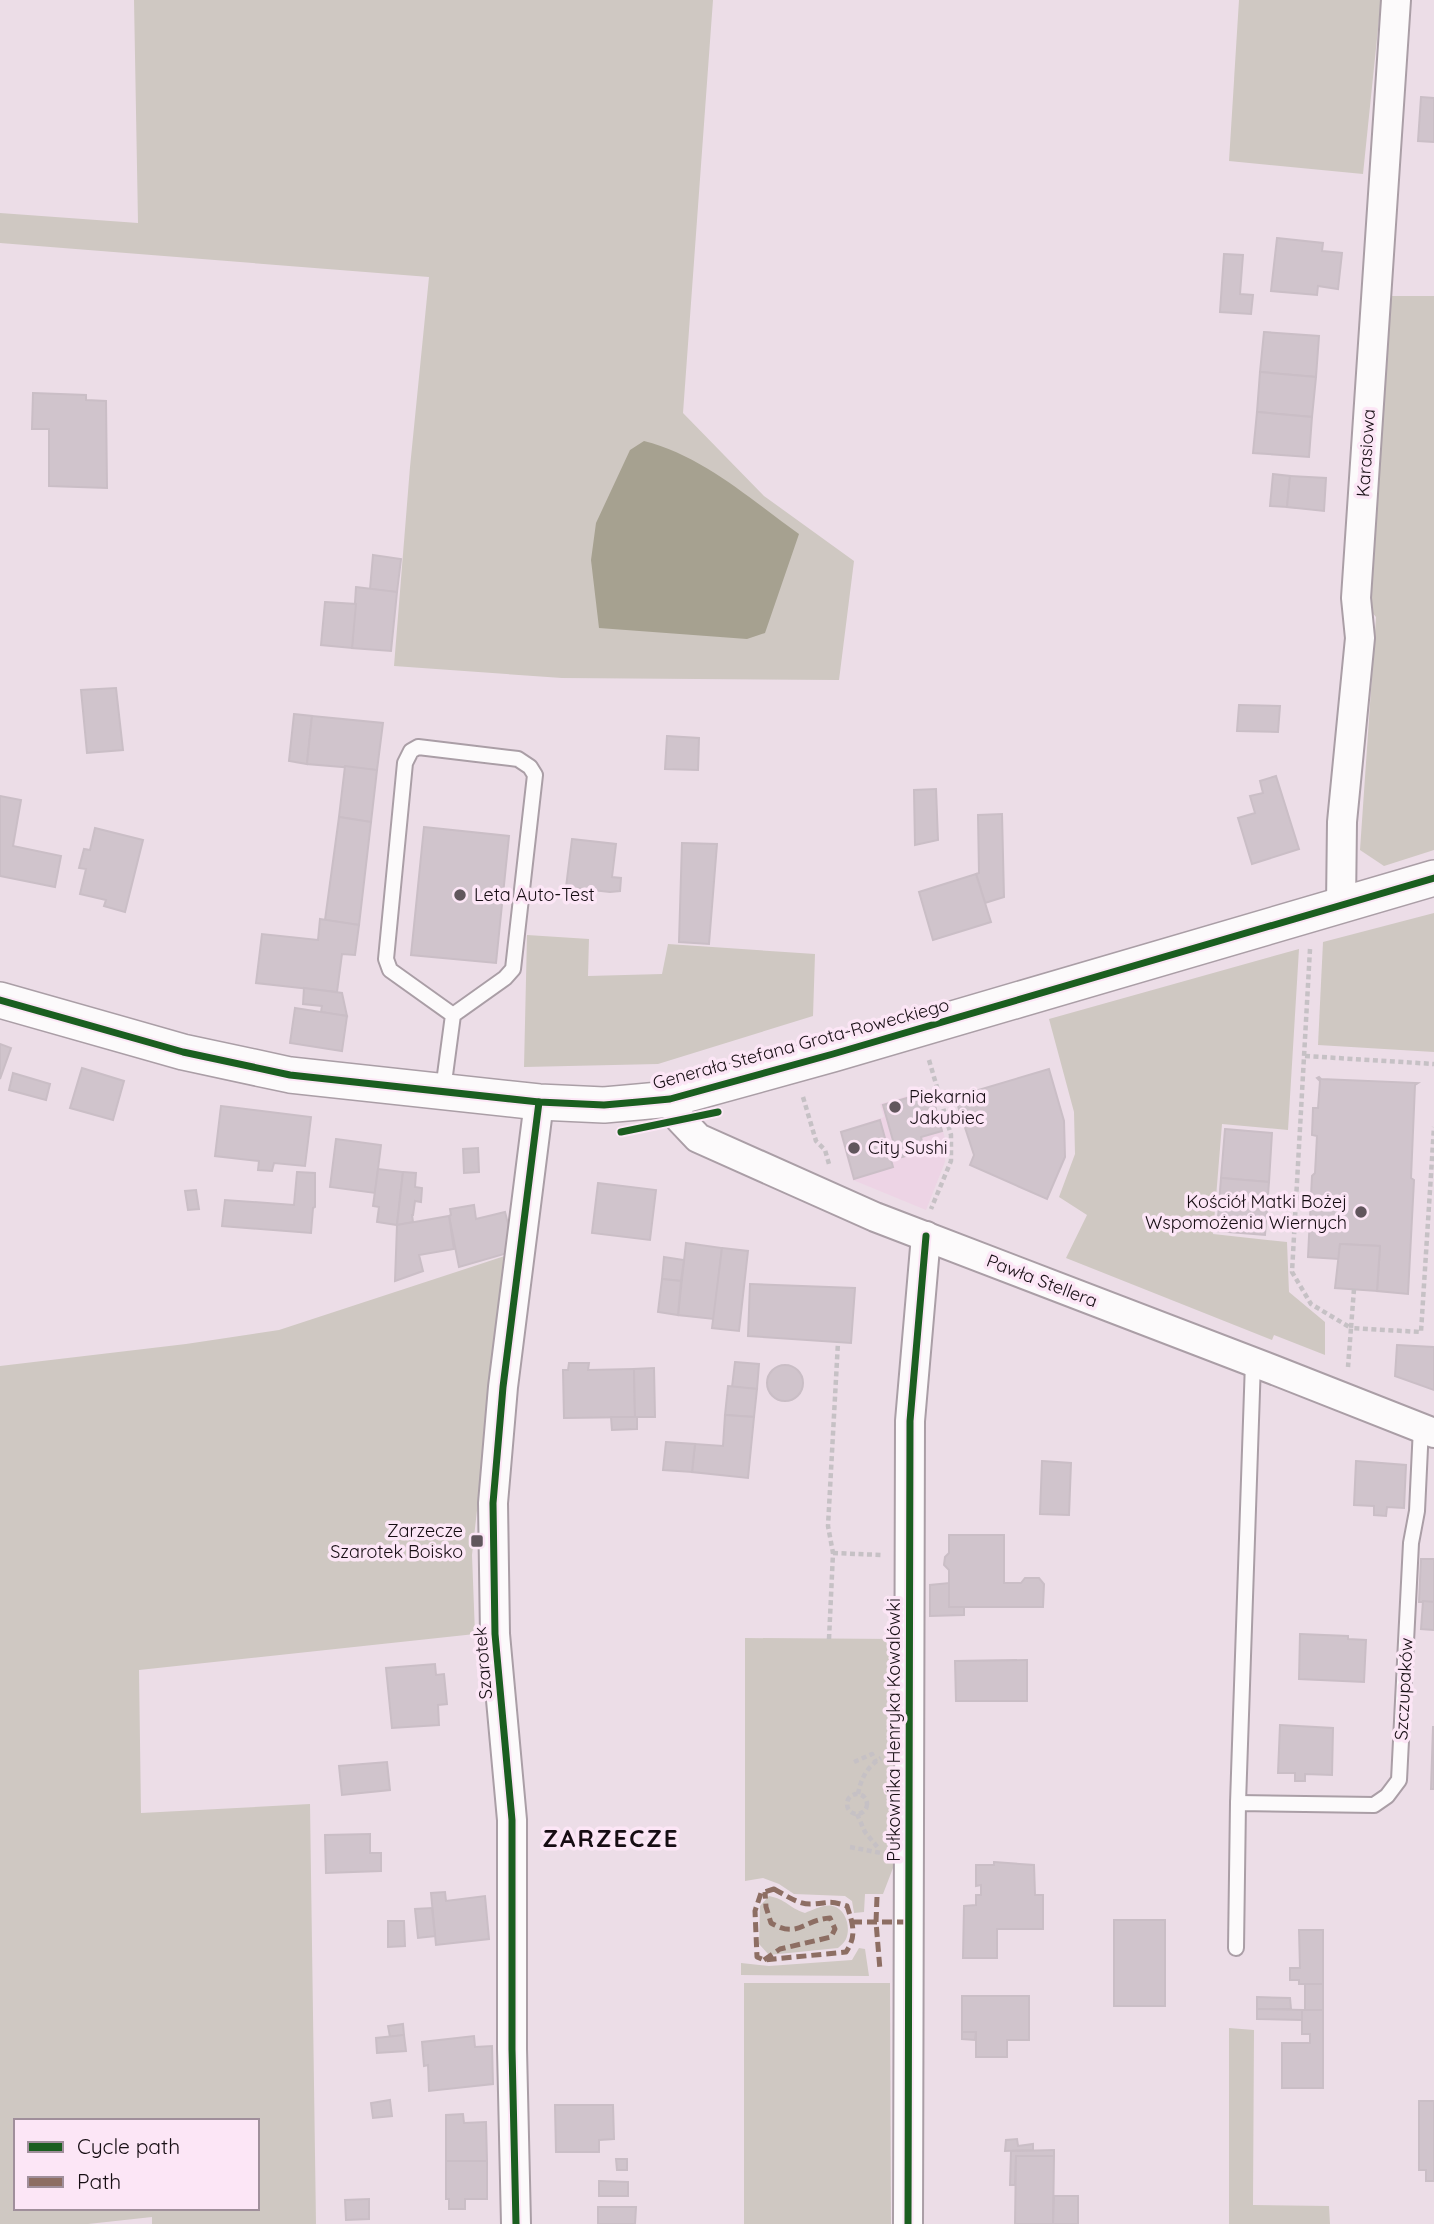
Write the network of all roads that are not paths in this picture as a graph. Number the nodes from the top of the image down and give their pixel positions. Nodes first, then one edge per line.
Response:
1 (1396, 0) edge
2 (1434, 878) edge
3 (1340, 905) junction
4 (0, 1000) edge
5 (453, 1015) junction
6 (443, 1092) junction
7 (670, 1098) junction
8 (540, 1102) junction
9 (927, 1226) junction
10 (1254, 1362) junction
11 (1428, 1430) edge
12 (1238, 1803) junction
13 (1236, 1948) dead end
14 (516, 2224) edge
15 (908, 2224) edge

1 - 3 street, Karasiowa
2 - 3 street, Generała Stefana Grota-Roweckiego
3 - 7 street, Generała Stefana Grota-Roweckiego
4 - 6 street, Generała Stefana Grota-Roweckiego
5 - 5 lane
5 - 6 lane
6 - 8 street, Generała Stefana Grota-Roweckiego
7 - 8 street, Generała Stefana Grota-Roweckiego
7 - 9 street, Pawła Stellera
8 - 14 street, Szarotek
9 - 10 street, Pawła Stellera
9 - 15 street, Pułkownika Henryka Kowalówki
10 - 11 street, Pawła Stellera
10 - 12 lane
11 - 12 lane, Szczupaków
12 - 13 lane

